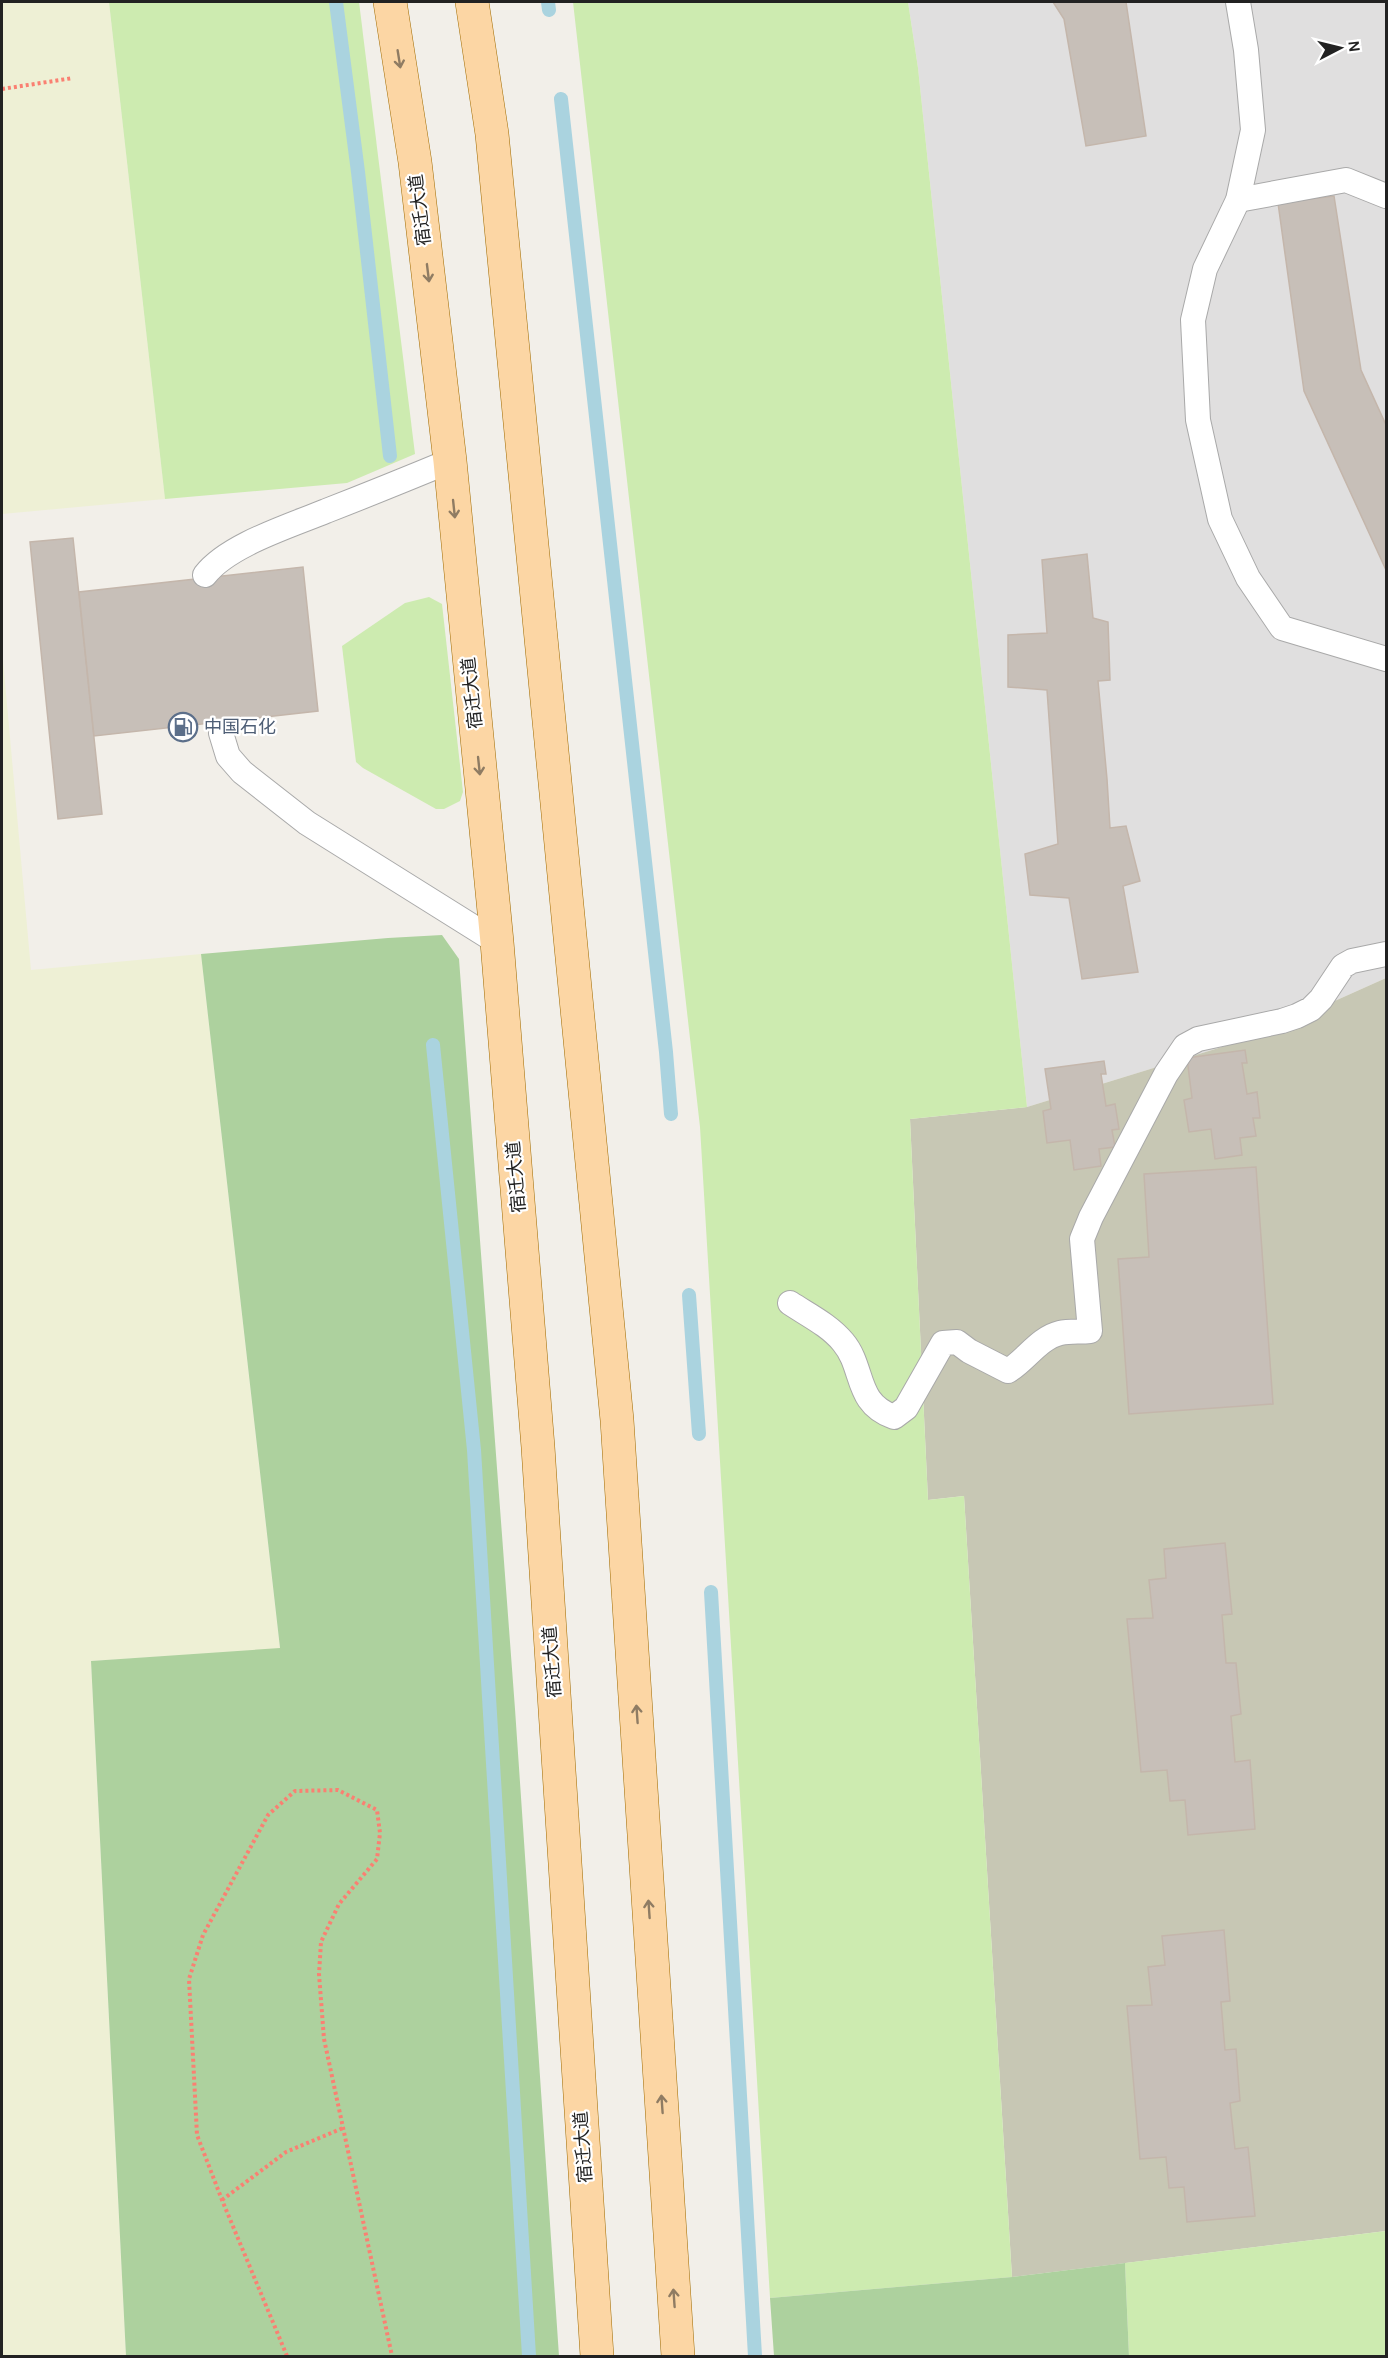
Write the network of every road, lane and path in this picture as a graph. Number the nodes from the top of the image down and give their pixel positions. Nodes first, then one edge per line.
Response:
1 (390, 2) edge
2 (472, 2) edge
3 (1238, 2) edge
4 (73, 78) dead end
5 (2, 89) edge
6 (1386, 196) edge
7 (1238, 200) junction
8 (450, 461) junction
9 (205, 575) dead end
10 (1386, 659) edge
11 (221, 733) dead end
12 (496, 942) junction
13 (1386, 954) edge
14 (790, 1303) dead end
15 (343, 2128) junction
16 (222, 2200) junction
17 (287, 2356) edge
18 (392, 2356) edge
19 (597, 2356) edge
20 (678, 2356) edge

1 -> 8 main road, 宿迁大道
20 -> 2 main road
3 - 7 lane
4 - 5 path
6 - 7 lane
7 - 10 lane
8 - 9 lane
8 -> 12 main road, 宿迁大道
11 - 12 lane
12 - 19 main road, 宿迁大道
13 - 14 lane
15 - 16 path
15 - 16 path
15 - 18 path
16 - 17 path

